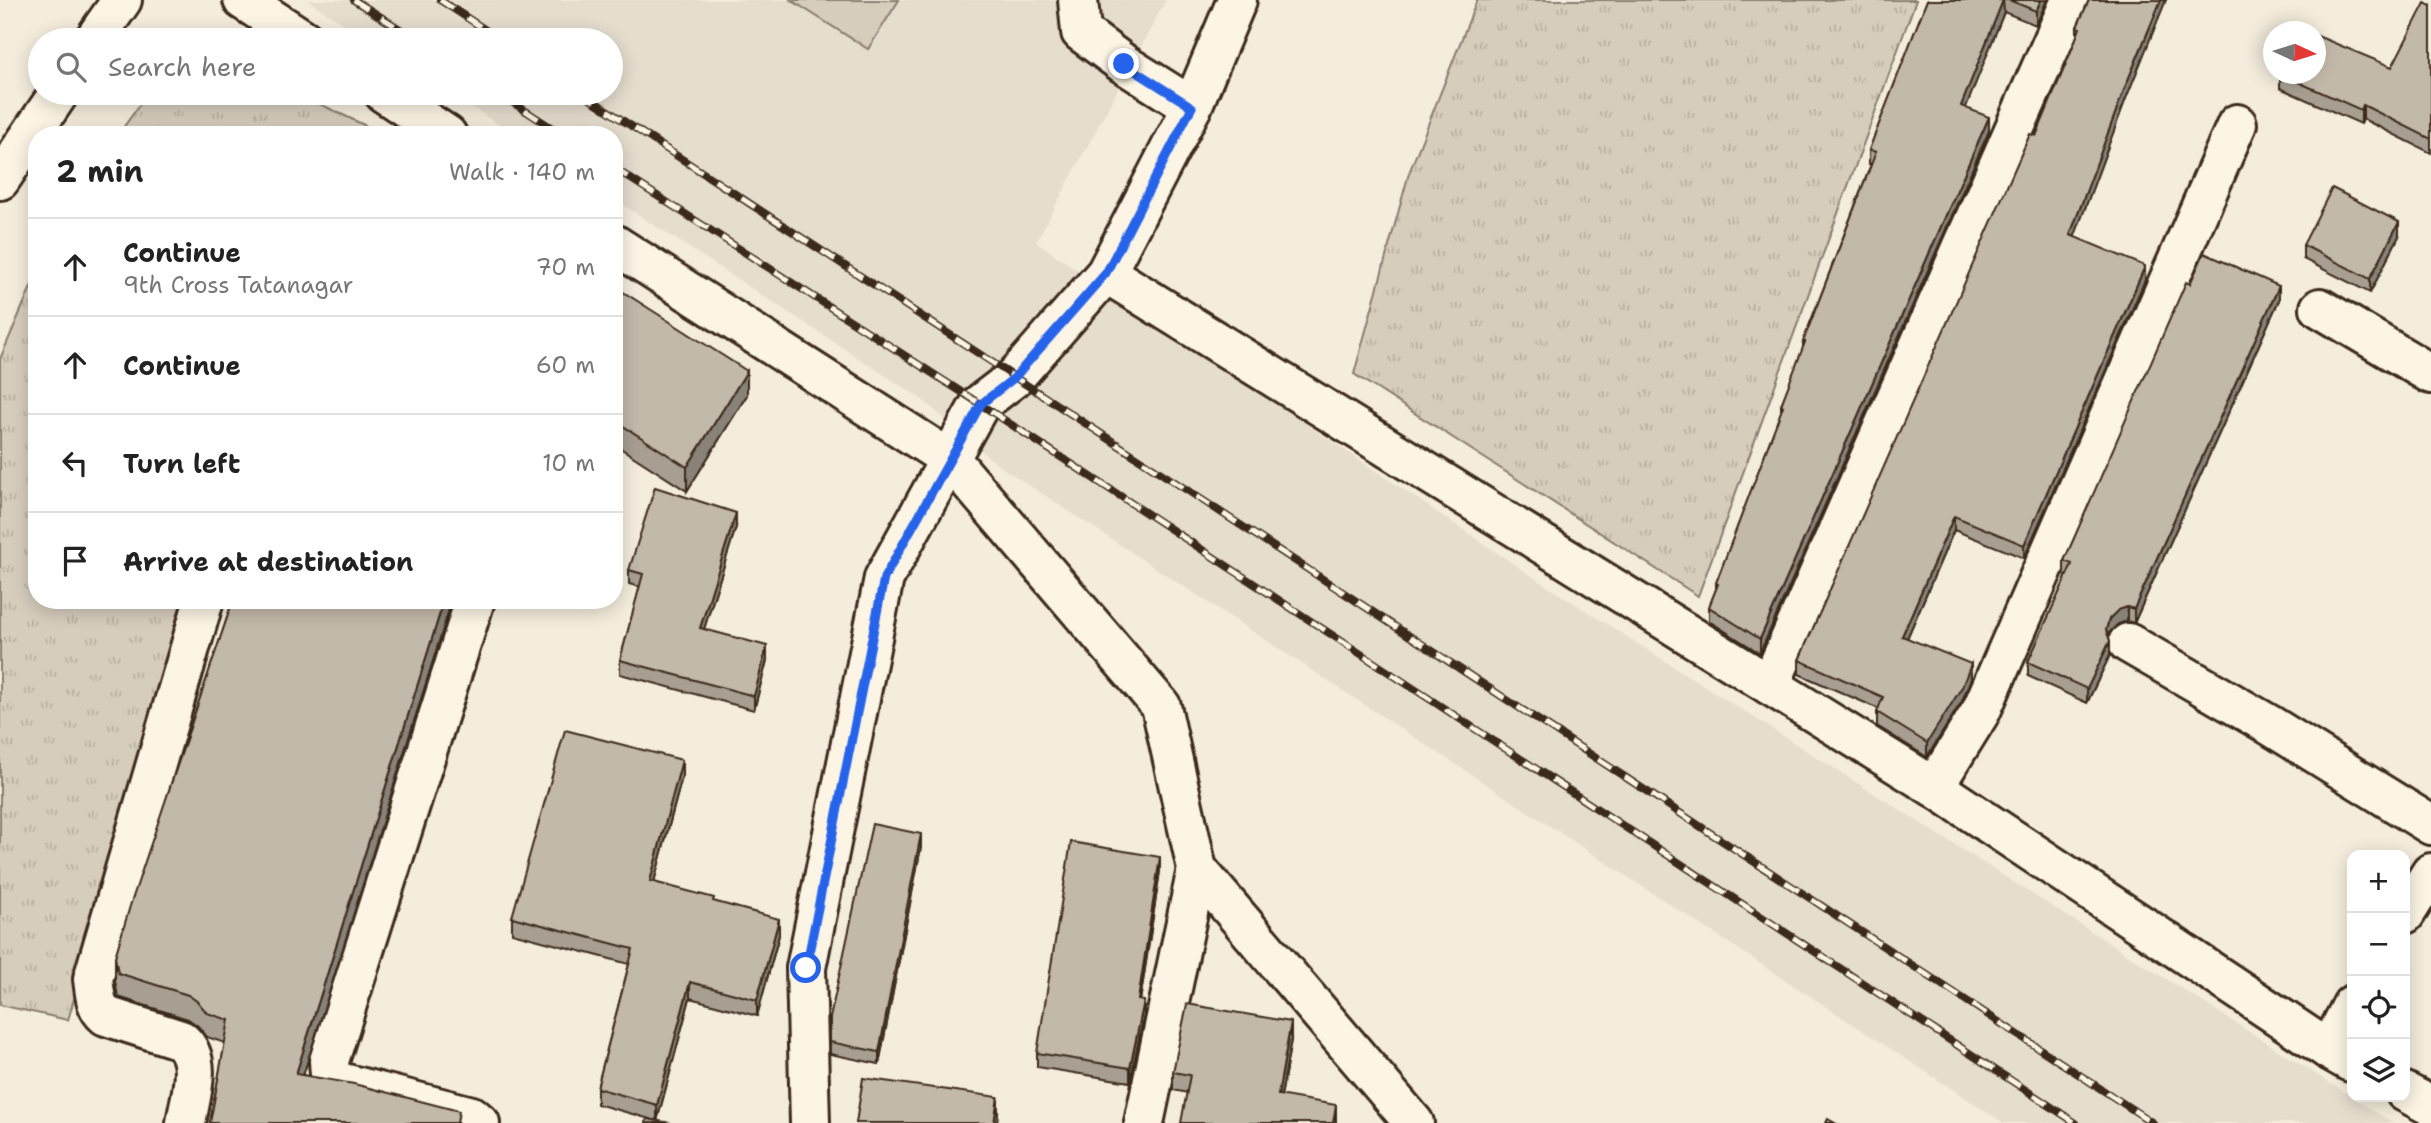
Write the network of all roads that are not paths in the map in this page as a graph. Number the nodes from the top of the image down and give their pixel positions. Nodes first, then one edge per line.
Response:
1 (122, 0) edge
2 (243, 0) edge
3 (1078, 0) edge
4 (1237, 0) edge
5 (2071, 0) edge
6 (102, 28) edge
7 (286, 28) edge
8 (51, 105) edge
9 (402, 105) edge
10 (1192, 107) junction
11 (2237, 124) dead end
12 (37, 126) edge
13 (434, 126) edge
14 (28, 139) edge
15 (0, 180) edge
16 (623, 250) edge
17 (1106, 273) junction
18 (2320, 308) dead end
19 (2431, 374) edge
20 (951, 460) junction
21 (201, 609) edge
22 (472, 609) edge
23 (2128, 643) dead end
24 (1770, 685) junction
25 (1934, 787) junction
26 (2431, 825) edge
27 (1197, 869) junction
28 (2431, 873) edge
29 (2406, 913) edge
30 (2347, 1027) edge
31 (2340, 1057) edge
32 (2410, 1095) edge
33 (2431, 1106) edge
34 (186, 1123) edge
35 (480, 1123) edge
36 (810, 1123) edge
37 (1144, 1123) edge
38 (1414, 1123) edge

1 - 6 street
2 - 7 street
3 - 10 street
4 - 10 street
5 - 24 street
8 - 12 street
9 - 13 street
10 - 17 street
11 - 25 street
14 - 15 street
16 - 20 street
17 - 20 street
17 - 24 street
18 - 19 street
20 - 27 street
20 - 36 street
21 - 34 street
22 - 35 street
23 - 26 street
24 - 25 street
25 - 31 street
27 - 37 street
27 - 38 street
28 - 29 street
30 - 31 street
32 - 33 street

